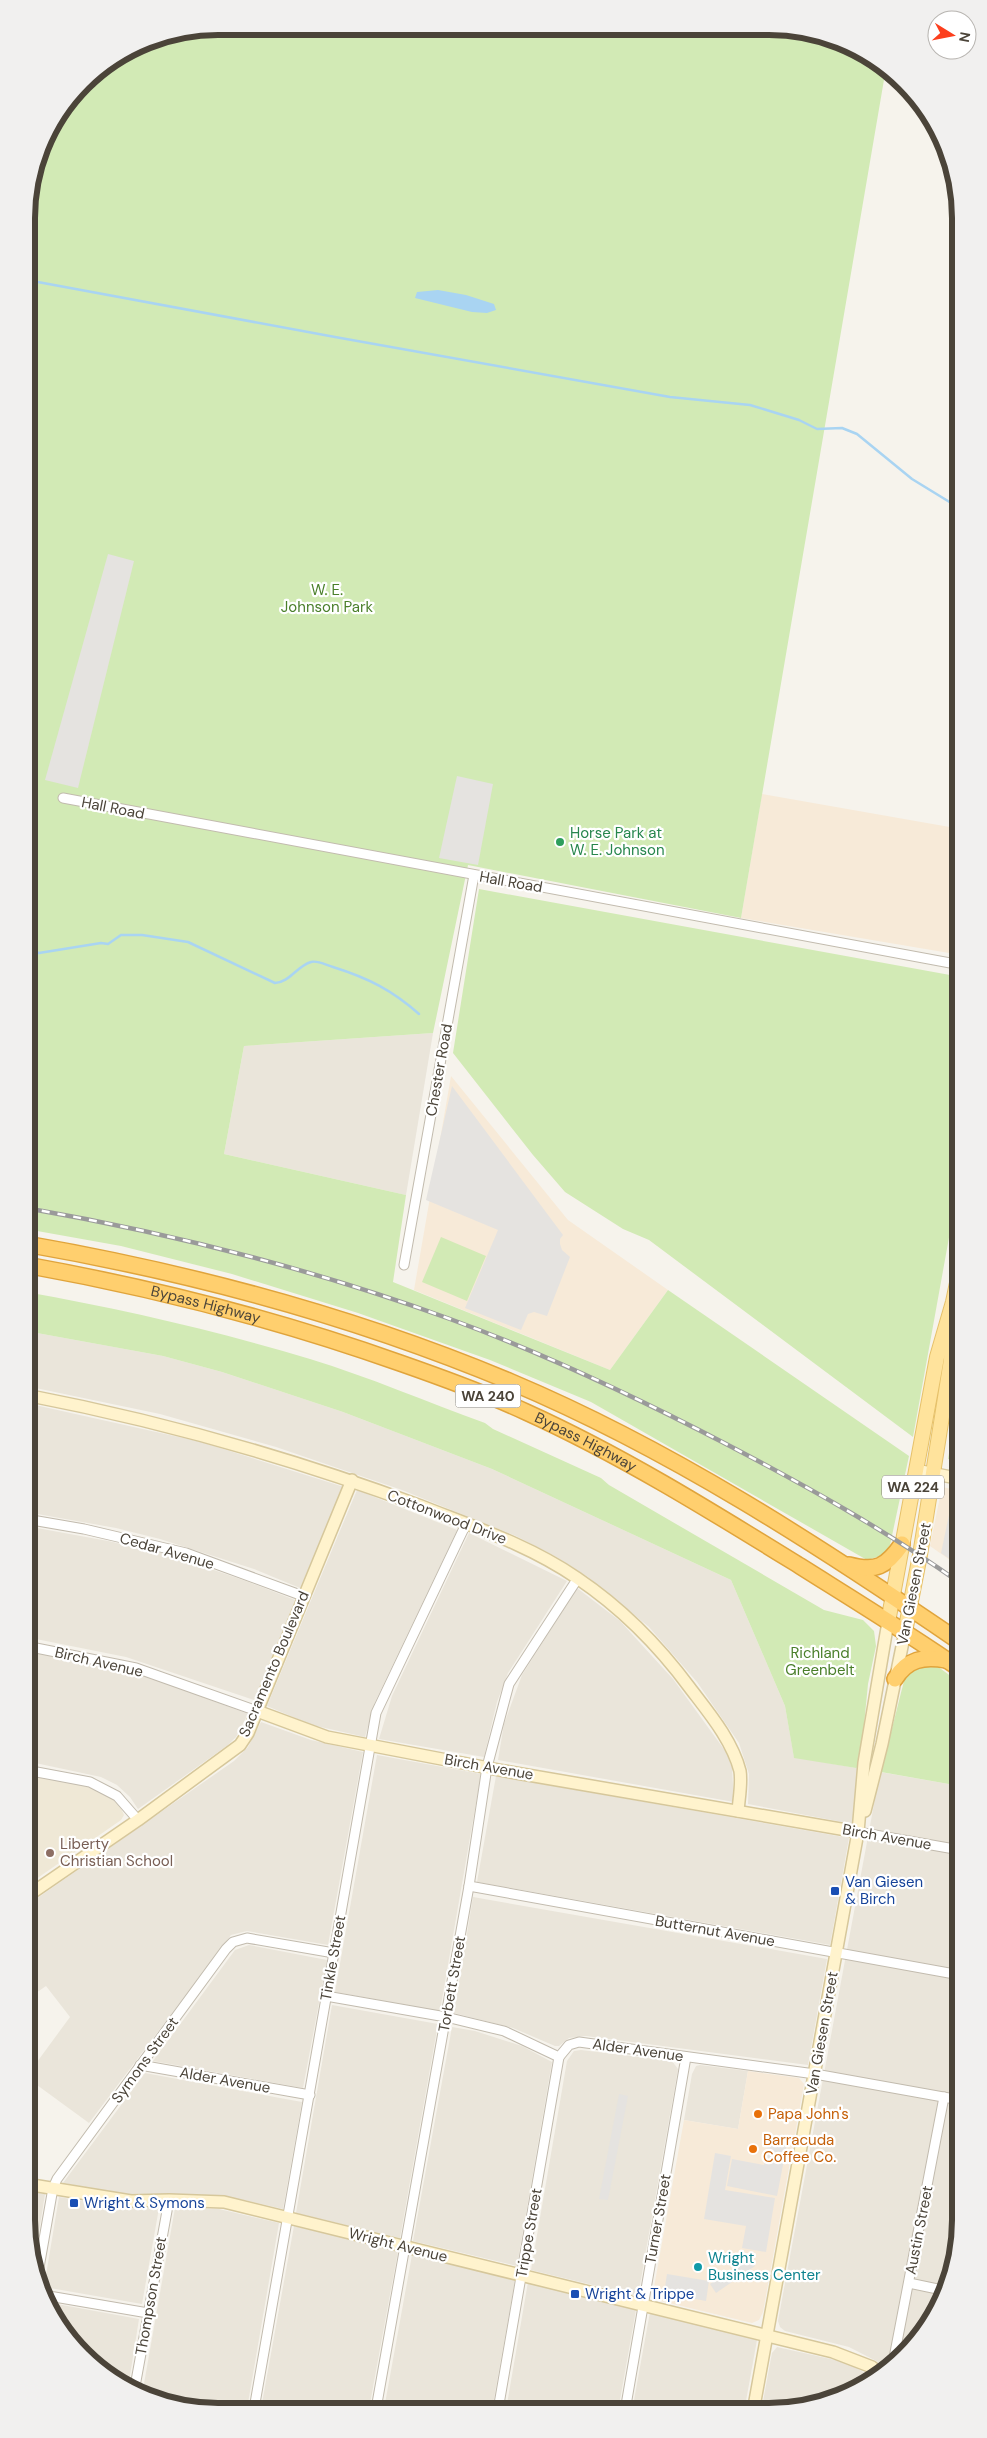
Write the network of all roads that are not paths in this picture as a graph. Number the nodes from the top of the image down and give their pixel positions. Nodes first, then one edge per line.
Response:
1 (62, 798) dead end
2 (474, 876) junction
3 (952, 963) edge
4 (35, 1246) edge
5 (404, 1264) dead end
6 (35, 1267) edge
7 (952, 1305) edge
8 (952, 1331) edge
9 (35, 1397) edge
10 (916, 1470) junction
11 (933, 1473) junction
12 (952, 1477) edge
13 (352, 1480) junction
14 (35, 1521) edge
15 (466, 1524) junction
16 (902, 1544) junction
17 (841, 1563) junction
18 (578, 1578) junction
19 (303, 1596) junction
20 (892, 1596) junction
21 (910, 1608) junction
22 (888, 1622) junction
23 (905, 1632) junction
24 (952, 1637) edge
25 (35, 1648) edge
26 (948, 1660) junction
27 (952, 1663) edge
28 (895, 1679) junction
29 (257, 1711) junction
30 (370, 1745) junction
31 (487, 1767) junction
32 (35, 1772) edge
33 (738, 1811) junction
34 (138, 1820) junction
35 (858, 1832) junction
36 (952, 1849) edge
37 (469, 1886) junction
38 (35, 1891) edge
39 (836, 1953) junction
40 (334, 1954) junction
41 (952, 1974) edge
42 (326, 1996) junction
43 (446, 2017) junction
44 (559, 2056) junction
45 (686, 2057) junction
46 (140, 2065) junction
47 (815, 2074) junction
48 (310, 2095) junction
49 (944, 2097) junction
50 (952, 2098) edge
51 (35, 2185) edge
52 (53, 2188) junction
53 (169, 2200) junction
54 (289, 2218) junction
55 (406, 2247) junction
56 (40, 2261) edge
57 (522, 2275) junction
58 (909, 2283) junction
59 (939, 2288) edge
60 (52, 2296) edge
61 (644, 2306) junction
62 (148, 2314) junction
63 (766, 2336) junction
64 (895, 2352) edge
65 (874, 2369) edge
66 (136, 2383) edge
67 (255, 2403) edge
68 (377, 2403) edge
69 (499, 2403) edge
70 (626, 2403) edge
71 (755, 2403) edge

1 - 2 street, Hall Road
2 - 3 street, Hall Road
2 - 5 street, Chester Road
4 - 17 highway, Bypass Highway / WA 240
6 - 22 highway, Bypass Highway / WA 240
7 - 10 main road, Van Giesen Street / WA 224
8 - 11 main road, Van Giesen Street / WA 224
9 - 13 street, Cottonwood Drive
10 - 11 street
10 - 16 main road, Van Giesen Street / WA 224
11 - 12 street
11 - 21 main road, Van Giesen Street / WA 224
13 - 15 street, Cottonwood Drive
13 - 19 street, Sacramento Boulevard
14 - 19 street, Cedar Avenue
15 - 18 street, Cottonwood Drive
15 - 30 street, Tinkle Street
16 - 17 highway
16 - 20 main road, Van Giesen Street / WA 224
17 - 20 highway, Bypass Highway / WA 240
18 - 31 street, Torbett Street
18 - 33 street, Cottonwood Drive
19 - 29 street, Sacramento Boulevard
20 - 21 highway, Bypass Highway / WA 240
20 - 22 main road, Van Giesen Street / WA 224
21 - 23 main road, Van Giesen Street / WA 224
21 - 24 highway, Bypass Highway / WA 240
22 - 23 highway, Bypass Highway / WA 240
22 - 35 street, Van Giesen Street
23 - 26 highway, Bypass Highway / WA 240
23 - 28 street, Van Giesen Street
25 - 29 street, Birch Avenue
26 - 27 highway, Bypass Highway / WA 240
26 - 28 highway
28 - 35 street, Van Giesen Street
29 - 30 street, Birch Avenue
29 - 34 street, Sacramento Boulevard
30 - 31 street, Birch Avenue
30 - 40 street, Tinkle Street
31 - 33 street, Birch Avenue
31 - 37 street, Torbett Street
32 - 34 street
33 - 35 street, Birch Avenue
34 - 38 street, Sacramento Boulevard
35 - 36 street, Birch Avenue
35 - 39 street, Van Giesen Street
37 - 39 street, Butternut Avenue
37 - 43 street, Torbett Street
39 - 41 street, Butternut Avenue
39 - 47 street, Van Giesen Street
40 - 42 street, Tinkle Street
40 - 46 street, Symons Street
42 - 43 street
42 - 48 street, Tinkle Street
43 - 44 street
43 - 55 street, Torbett Street
44 - 45 street, Alder Avenue
44 - 57 street, Trippe Street
45 - 47 street, Alder Avenue
45 - 61 street, Turner Street
46 - 48 street, Alder Avenue
46 - 52 street, Symons Street
47 - 49 street, Alder Avenue
47 - 63 street, Van Giesen Street
48 - 54 street, Tinkle Street
49 - 50 street, Alder Avenue
49 - 58 street, Austin Street
51 - 52 street, Wright Avenue
52 - 53 street, Wright Avenue
52 - 56 street, Symons Street
53 - 54 street, Wright Avenue
53 - 62 street, Thompson Street
54 - 55 street, Wright Avenue
54 - 67 street, Tinkle Street
55 - 57 street, Wright Avenue
55 - 68 street, Torbett Street
57 - 61 street, Wright Avenue
57 - 69 street, Trippe Street
58 - 59 street
58 - 64 street, Austin Street
60 - 62 street
61 - 63 street, Wright Avenue
61 - 70 street, Turner Street
62 - 66 street, Thompson Street
63 - 65 street, Wright Avenue
63 - 71 street, Van Giesen Street

